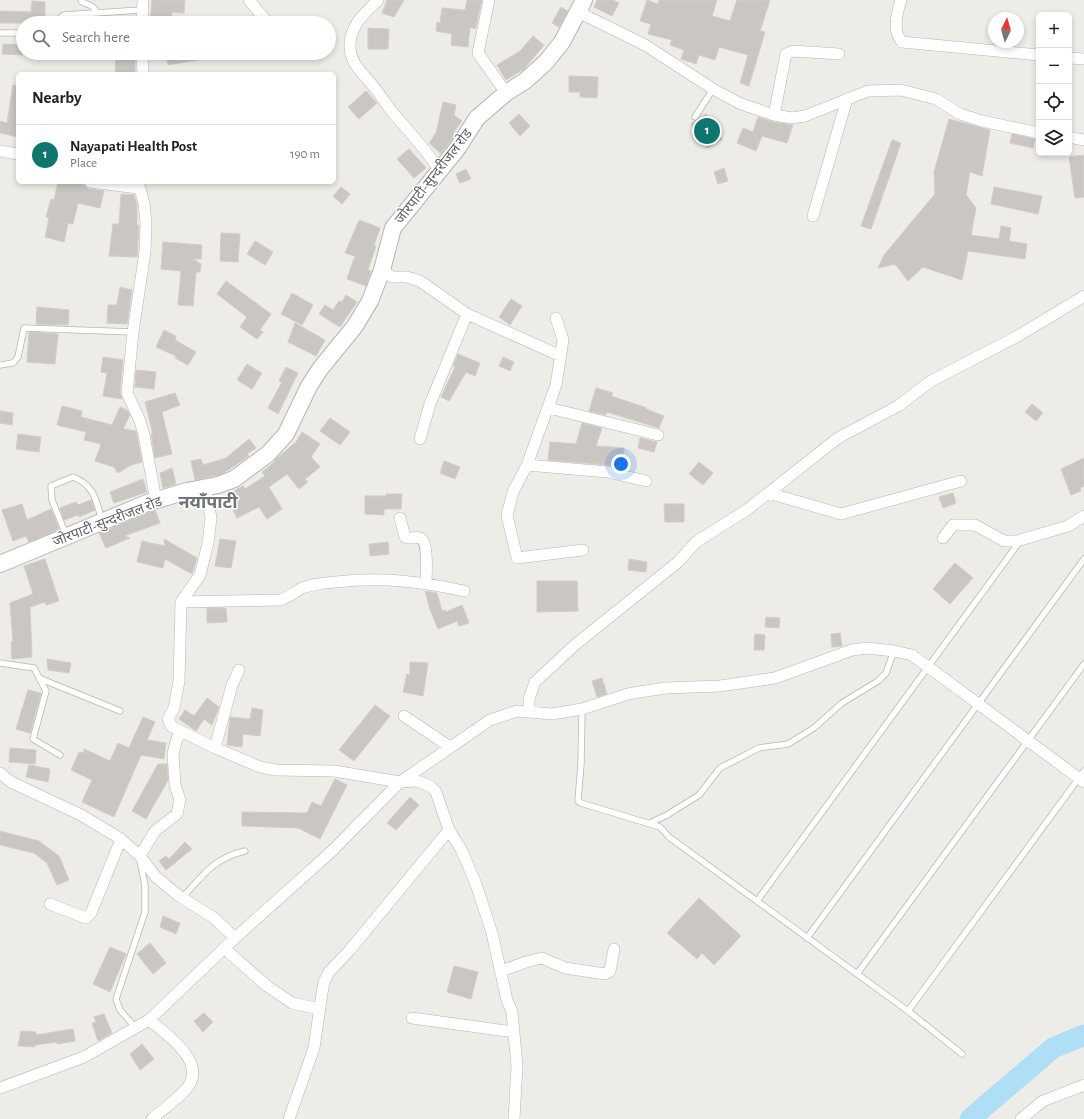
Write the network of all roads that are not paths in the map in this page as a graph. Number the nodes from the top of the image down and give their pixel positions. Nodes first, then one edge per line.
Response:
1 (81, 0) edge
2 (249, 0) edge
3 (378, 0) edge
4 (489, 0) edge
5 (901, 0) edge
6 (142, 5) edge
7 (581, 6) edge
8 (97, 12) junction
9 (63, 16) edge
10 (142, 16) edge
11 (262, 16) edge
12 (0, 33) edge
13 (16, 33) edge
14 (839, 54) dead end
15 (1036, 55) edge
16 (1072, 58) edge
17 (142, 60) edge
18 (1084, 60) edge
19 (143, 72) edge
20 (713, 89) junction
21 (506, 93) junction
22 (847, 99) junction
23 (774, 115) junction
24 (695, 117) dead end
25 (1036, 132) edge
26 (1072, 138) edge
27 (1084, 140) edge
28 (0, 152) edge
29 (16, 154) edge
30 (439, 170) junction
31 (122, 184) edge
32 (138, 185) edge
33 (813, 216) dead end
34 (382, 270) junction
35 (1084, 296) edge
36 (467, 314) junction
37 (556, 318) dead end
38 (133, 332) junction
39 (561, 356) junction
40 (0, 364) edge
41 (549, 408) junction
42 (658, 435) dead end
43 (420, 439) dead end
44 (527, 465) junction
45 (646, 481) dead end
46 (961, 481) dead end
47 (205, 487) junction
48 (768, 493) junction
49 (156, 501) junction
50 (1084, 516) edge
51 (400, 518) dead end
52 (102, 521) junction
53 (67, 536) junction
54 (943, 538) dead end
55 (1022, 539) junction
56 (583, 550) dead end
57 (1084, 559) edge
58 (0, 564) edge
59 (426, 584) junction
60 (464, 591) dead end
61 (181, 602) junction
62 (894, 651) junction
63 (0, 663) edge
64 (1084, 664) edge
65 (928, 667) junction
66 (239, 670) dead end
67 (41, 679) junction
68 (978, 704) junction
69 (582, 709) junction
70 (120, 711) dead end
71 (529, 712) junction
72 (404, 716) dead end
73 (179, 732) junction
74 (1028, 741) junction
75 (450, 747) junction
76 (215, 748) junction
77 (60, 755) dead end
78 (0, 774) edge
79 (1082, 777) edge
80 (400, 782) junction
81 (650, 823) junction
82 (449, 830) junction
83 (121, 839) junction
84 (245, 851) dead end
85 (140, 856) junction
86 (182, 898) junction
87 (757, 901) junction
88 (50, 904) dead end
89 (235, 938) junction
90 (807, 938) junction
91 (614, 949) dead end
92 (225, 950) junction
93 (501, 972) junction
94 (857, 974) junction
95 (320, 1009) junction
96 (908, 1012) junction
97 (412, 1018) dead end
98 (149, 1020) junction
99 (136, 1028) junction
100 (514, 1032) junction
101 (962, 1054) dead end
102 (1084, 1085) edge
103 (0, 1088) edge
104 (152, 1119) edge
105 (289, 1119) edge
106 (514, 1119) edge
107 (1021, 1119) edge

1 - 8 lane
2 - 11 street
3 - 30 street
4 - 21 street
5 - 15 street
6 - 8 lane
6 - 10 street
7 - 20 street
7 - 21 main road, जोरपाटी-सुन्दरीजल रोड
8 - 9 lane
12 - 13 lane
14 - 23 street
16 - 18 street
17 - 19 street
20 - 23 street
20 - 24 lane
21 - 30 main road, जोरपाटी-सुन्दरीजल रोड
22 - 23 street
22 - 25 street
22 - 33 street
26 - 27 street
28 - 29 street
30 - 34 main road, जोरपाटी-सुन्दरीजल रोड
31 - 32 street
32 - 38 street
34 - 36 street
34 - 47 main road, जोरपाटी-सुन्दरीजल रोड
35 - 48 street
36 - 39 street
36 - 43 street
37 - 39 street
38 - 40 lane
38 - 49 street
39 - 41 street
41 - 42 street
41 - 44 street
44 - 45 street
44 - 56 street
46 - 48 street
47 - 49 main road, जोरपाटी-सुन्दरीजल रोड
47 - 61 street
48 - 71 street
49 - 52 main road, जोरपाटी-सुन्दरीजल रोड
50 - 55 street
51 - 59 street
52 - 53 main road, जोरपाटी-सुन्दरीजल रोड
52 - 53 lane
53 - 58 main road, जोरपाटी-सुन्दरीजल रोड
54 - 55 street
55 - 65 lane
57 - 68 lane
59 - 60 street
59 - 61 street
61 - 73 street
62 - 65 street
62 - 69 street
62 - 81 lane
63 - 67 lane
64 - 74 lane
65 - 68 street
65 - 87 lane
66 - 76 street
67 - 70 lane
67 - 77 lane
68 - 74 street
68 - 90 lane
69 - 71 street
69 - 81 lane
71 - 75 street
72 - 75 street
73 - 76 street
73 - 85 street
74 - 79 street
74 - 94 lane
75 - 80 street
76 - 80 street
78 - 83 street
79 - 96 lane
80 - 82 street
80 - 89 street
81 - 87 lane
82 - 93 street
82 - 95 street
83 - 85 street
83 - 88 street
84 - 86 lane
85 - 86 street
85 - 99 lane
86 - 89 street
87 - 90 lane
89 - 92 street
90 - 94 lane
91 - 93 street
92 - 95 street
92 - 98 street
93 - 100 street
94 - 96 lane
95 - 105 street
96 - 101 lane
97 - 100 street
98 - 99 street
98 - 104 street
99 - 103 street
100 - 106 street
102 - 107 street

